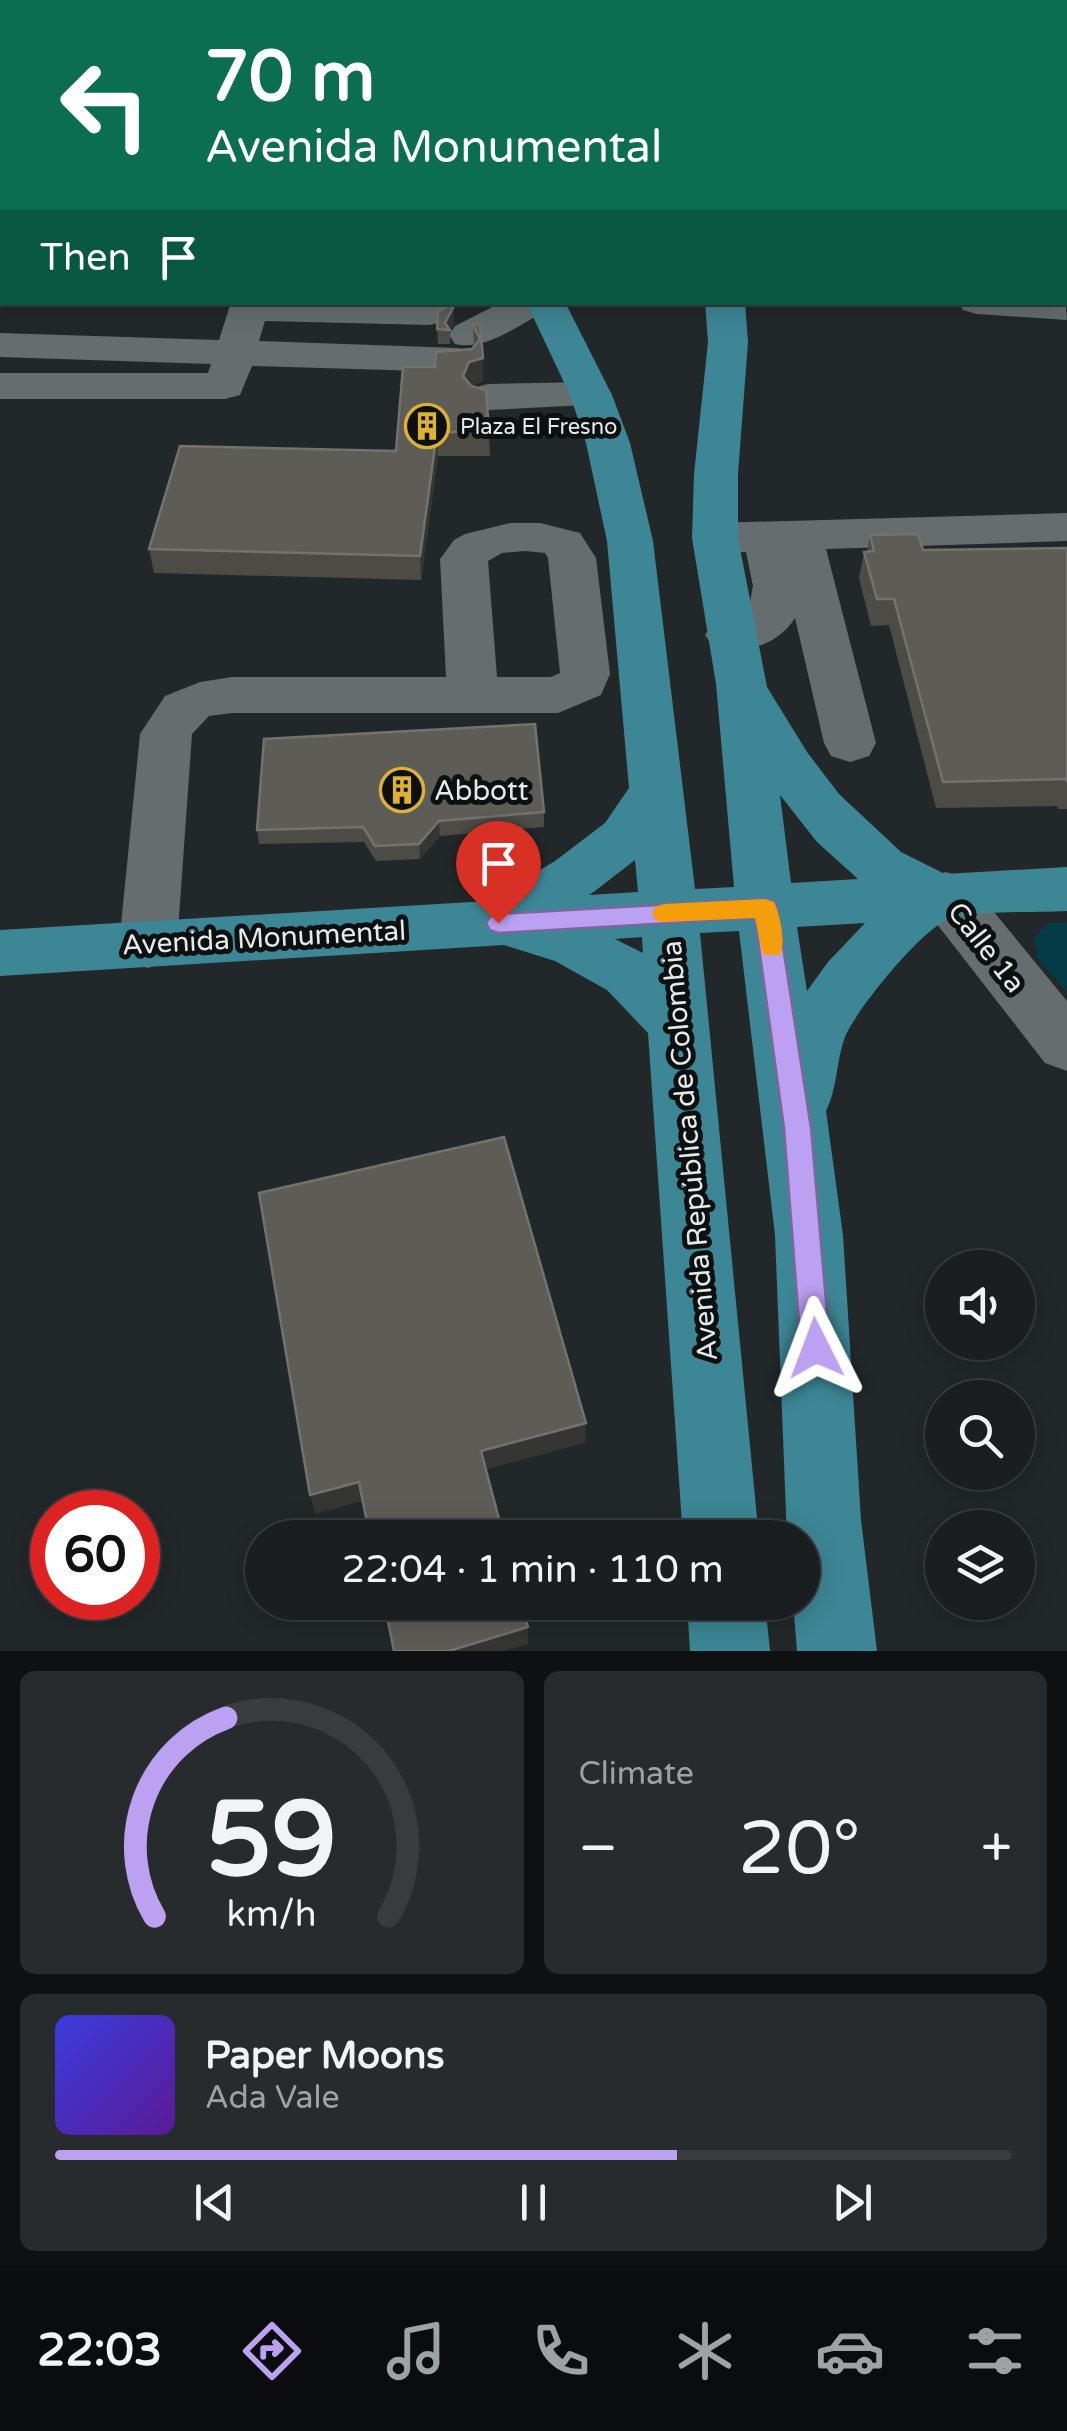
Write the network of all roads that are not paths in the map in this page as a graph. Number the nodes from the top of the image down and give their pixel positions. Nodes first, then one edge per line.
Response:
1 (529, 305) edge
2 (546, 305) edge
3 (725, 305) edge
4 (1022, 305) edge
5 (250, 306) edge
6 (1067, 308) edge
7 (0, 345) edge
8 (237, 352) junction
9 (462, 352) junction
10 (584, 383) junction
11 (0, 386) edge
12 (1067, 527) edge
13 (760, 536) junction
14 (735, 660) junction
15 (473, 698) dead end
16 (850, 742) dead end
17 (657, 790) junction
18 (1067, 888) edge
19 (941, 895) junction
20 (765, 908) junction
21 (669, 913) junction
22 (498, 923) junction
23 (148, 944) junction
24 (0, 954) edge
25 (678, 1024) junction
26 (1067, 1045) edge
27 (798, 1128) junction
28 (719, 1520) edge
29 (727, 1620) edge
30 (730, 1651) edge
31 (837, 1651) edge

1 - 9 street
2 - 10 main road, Avenida República de Colombia
3 - 13 main road
4 - 6 street
5 - 8 street
5 - 9 street
7 - 8 street
8 - 9 street
8 - 11 street
9 - 10 street
10 - 17 main road, Avenida República de Colombia
12 - 13 street
13 - 14 main road
13 - 16 street
14 - 19 main road
14 - 20 main road
15 - 23 street
17 - 21 main road, Avenida República de Colombia
17 - 22 main road
18 - 19 main road, Avenida Monumental
19 - 20 main road, Avenida Monumental
19 - 26 street, Calle 1a
19 - 27 main road
20 - 21 main road, Avenida Monumental
20 - 27 main road
21 - 22 main road, Avenida Monumental
21 - 25 main road, Avenida República de Colombia
22 - 23 main road, Avenida Monumental
22 - 25 main road
23 - 24 main road, Avenida Monumental
25 - 28 main road, Avenida República de Colombia
27 - 31 main road
29 - 30 main road

